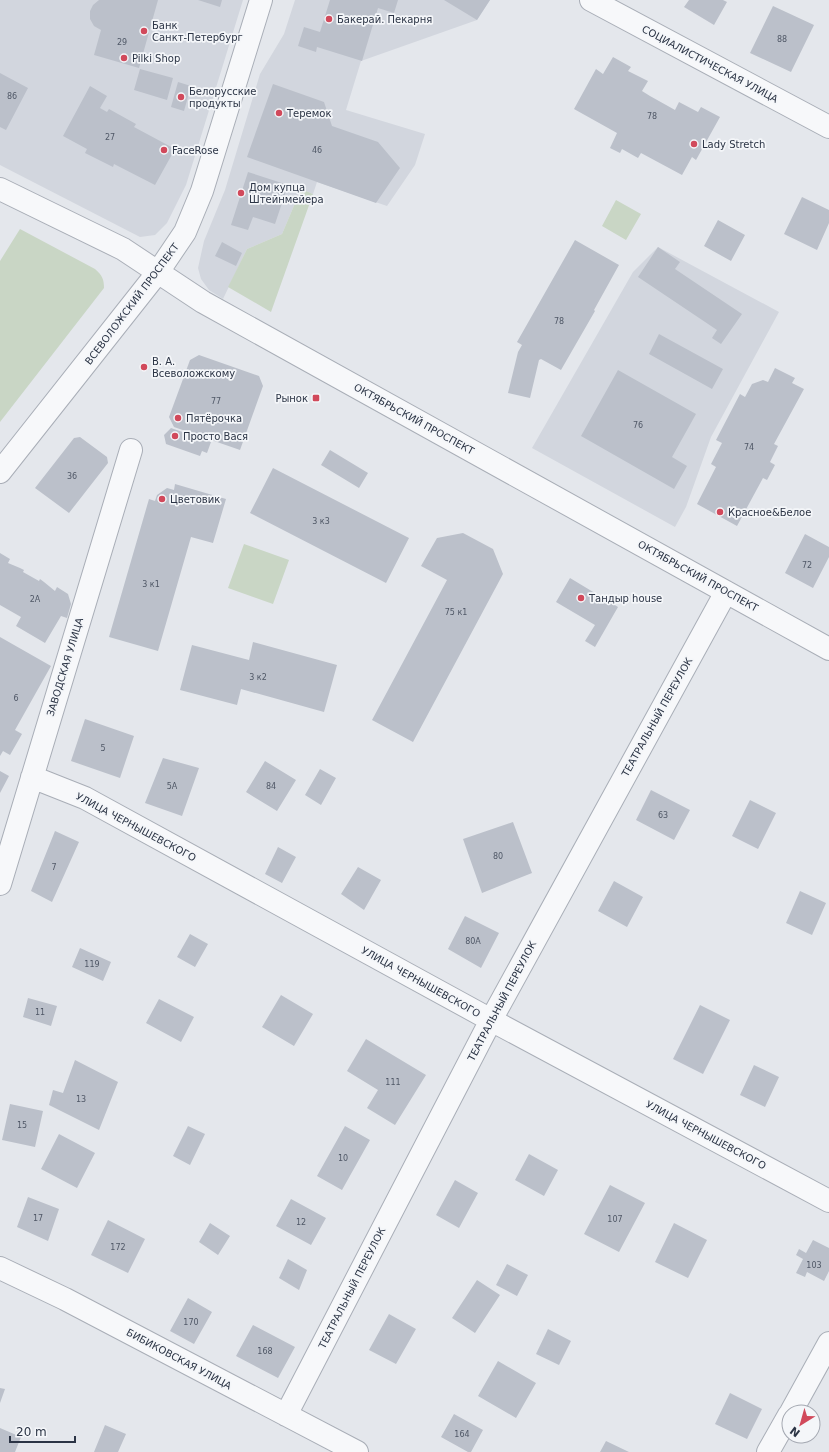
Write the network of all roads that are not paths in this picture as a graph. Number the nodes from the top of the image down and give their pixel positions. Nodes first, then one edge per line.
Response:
1 (261, 0) edge
2 (591, 0) edge
3 (829, 127) edge
4 (0, 188) edge
5 (158, 272) junction
6 (131, 450) dead end
7 (0, 472) edge
8 (726, 592) junction
9 (829, 649) edge
10 (32, 777) junction
11 (0, 884) edge
12 (491, 1020) junction
13 (829, 1201) edge
14 (0, 1268) edge
15 (829, 1343) edge
16 (795, 1404) edge
17 (286, 1415) junction
18 (781, 1429) edge
19 (357, 1452) edge
20 (768, 1452) edge

1 - 5 street, ВСЕВОЛОЖСКИЙ ПРОСПЕКТ
2 - 3 street, СОЦИАЛИСТИЧЕСКАЯ УЛИЦА
4 - 5 street, ОКТЯБРЬСКИЙ ПРОСПЕКТ
5 - 7 street, ВСЕВОЛОЖСКИЙ ПРОСПЕКТ
5 - 8 street, ОКТЯБРЬСКИЙ ПРОСПЕКТ
6 - 10 street, ЗАВОДСКАЯ УЛИЦА
8 - 9 street, ОКТЯБРЬСКИЙ ПРОСПЕКТ
8 - 12 street, ТЕАТРАЛЬНЫЙ ПЕРЕУЛОК
10 - 11 street, ЗАВОДСКАЯ УЛИЦА
10 - 12 street, УЛИЦА ЧЕРНЫШЕВСКОГО
12 - 13 street, УЛИЦА ЧЕРНЫШЕВСКОГО
12 - 17 street, ТЕАТРАЛЬНЫЙ ПЕРЕУЛОК
14 - 17 street, БИБИКОВСКАЯ УЛИЦА
15 - 16 street
17 - 19 street, БИБИКОВСКАЯ УЛИЦА
18 - 20 street

